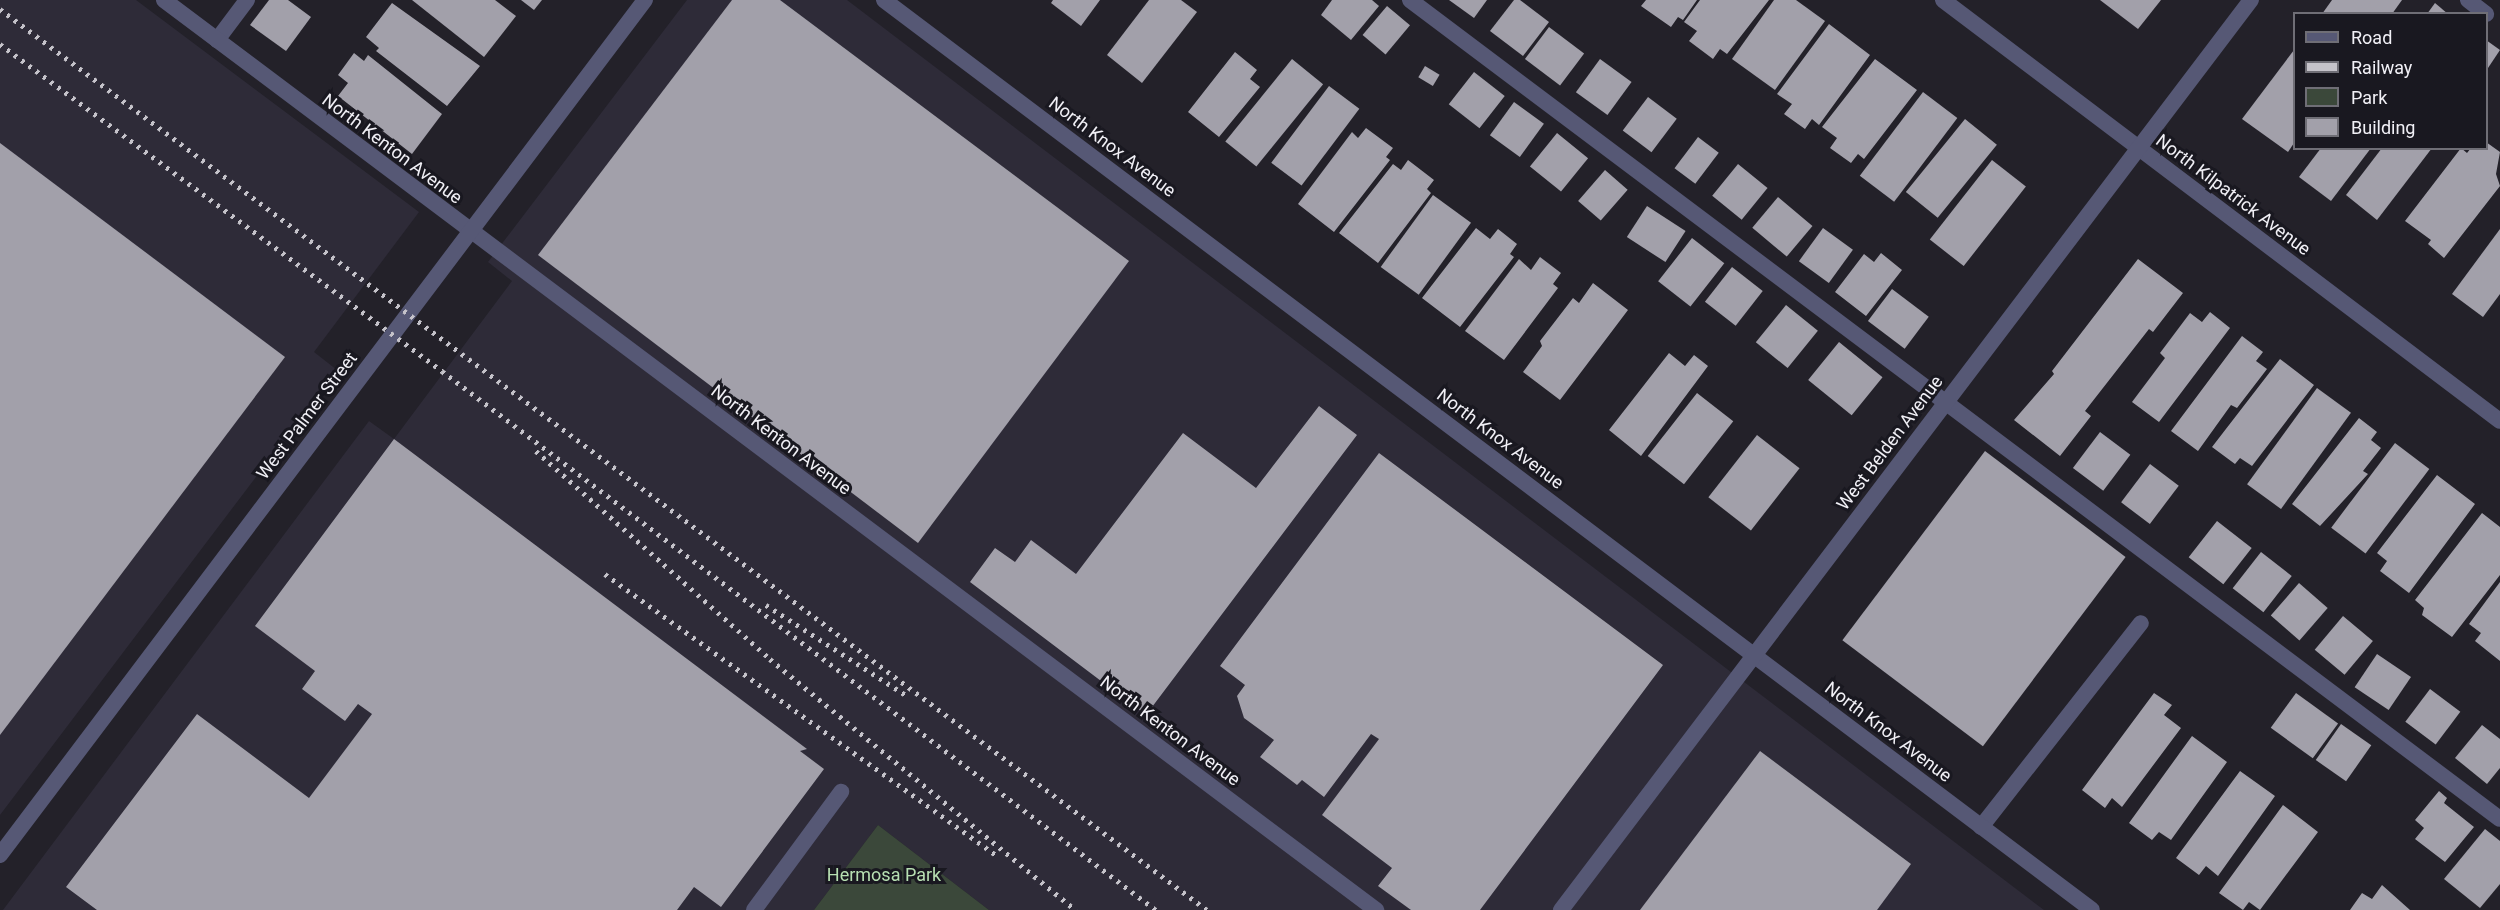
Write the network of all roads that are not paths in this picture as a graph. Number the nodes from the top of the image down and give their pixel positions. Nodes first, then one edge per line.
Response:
1 (164, 0) edge
2 (247, 0) edge
3 (645, 0) edge
4 (884, 0) edge
5 (1410, 0) edge
6 (1943, 0) edge
7 (2251, 0) edge
8 (2468, 0) edge
9 (2483, 12) edge
10 (217, 40) junction
11 (2139, 148) junction
12 (470, 232) junction
13 (1945, 404) junction
14 (2500, 421) edge
15 (2141, 622) dead end
16 (1754, 655) junction
17 (842, 792) dead end
18 (2500, 819) edge
19 (1981, 827) junction
20 (0, 855) edge
21 (754, 910) edge
22 (1376, 910) edge
23 (1561, 910) edge
24 (2092, 910) edge

1 - 10 street, North Kenton Avenue
2 - 10 street
3 - 12 street, West Palmer Street
4 - 16 street, North Knox Avenue
5 - 13 street
6 - 11 street, North Kilpatrick Avenue
7 - 11 street, West Belden Avenue
8 - 9 street
10 - 12 street, North Kenton Avenue
11 - 13 street, West Belden Avenue
11 - 14 street, North Kilpatrick Avenue
12 - 20 street, West Palmer Street
12 - 22 street, North Kenton Avenue
13 - 16 street, West Belden Avenue
13 - 18 street
15 - 19 street
16 - 19 street, North Knox Avenue
16 - 23 street, West Belden Avenue
17 - 21 street
19 - 24 street, North Knox Avenue

